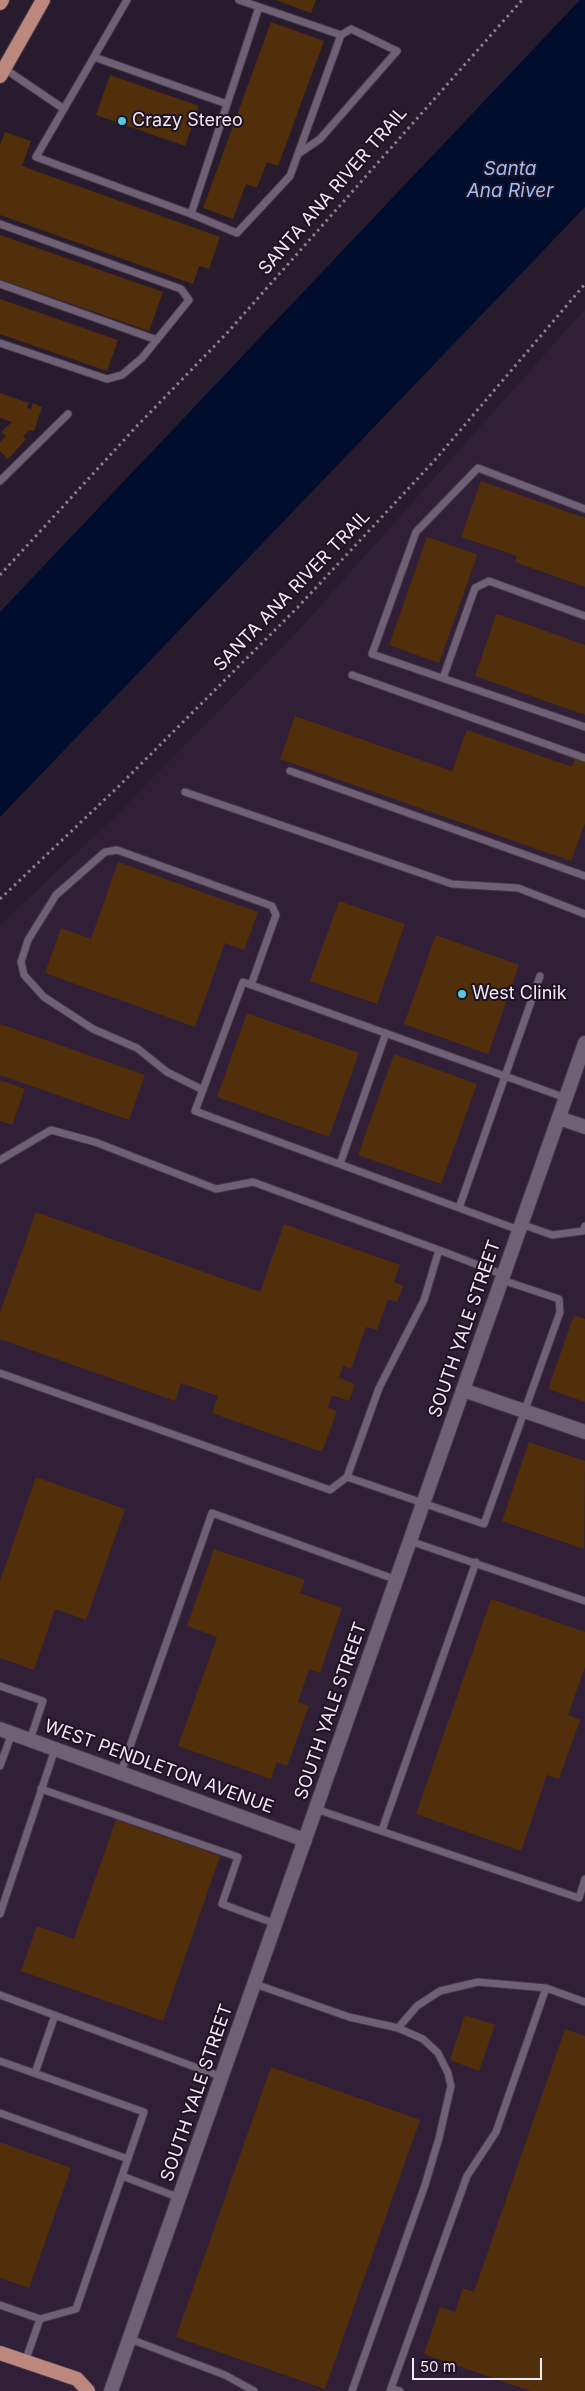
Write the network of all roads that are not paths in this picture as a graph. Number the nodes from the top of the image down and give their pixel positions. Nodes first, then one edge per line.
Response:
1 (43, 0) edge
2 (128, 0) edge
3 (239, 0) edge
4 (260, 7) junction
5 (342, 35) junction
6 (94, 57) junction
7 (2, 71) edge
8 (227, 104) junction
9 (64, 109) junction
10 (298, 154) junction
11 (191, 214) junction
12 (0, 224) edge
13 (0, 284) edge
14 (157, 340) junction
15 (0, 343) edge
16 (68, 414) dead end
17 (0, 481) edge
18 (585, 509) edge
19 (585, 616) edge
20 (352, 675) dead end
21 (443, 678) junction
22 (585, 727) edge
23 (585, 758) edge
24 (290, 771) dead end
25 (186, 792) dead end
26 (585, 876) edge
27 (585, 914) edge
28 (540, 976) dead end
29 (251, 985) junction
30 (386, 1033) junction
31 (585, 1043) edge
32 (506, 1076) junction
33 (203, 1090) junction
34 (566, 1098) junction
35 (559, 1118) junction
36 (585, 1127) edge
37 (0, 1160) edge
38 (340, 1164) junction
39 (459, 1208) junction
40 (585, 1226) edge
41 (520, 1227) junction
42 (439, 1250) junction
43 (503, 1277) junction
44 (0, 1373) edge
45 (463, 1390) junction
46 (524, 1410) junction
47 (585, 1432) edge
48 (347, 1477) junction
49 (423, 1504) junction
50 (410, 1540) junction
51 (476, 1562) junction
52 (397, 1580) junction
53 (585, 1601) edge
54 (0, 1686) edge
55 (6, 1731) edge
56 (30, 1740) junction
57 (55, 1749) junction
58 (0, 1766) edge
59 (121, 1772) junction
60 (41, 1789) junction
61 (316, 1809) junction
62 (382, 1830) junction
63 (305, 1840) junction
64 (585, 1879) edge
65 (0, 1914) edge
66 (276, 1924) junction
67 (255, 1984) junction
68 (546, 1988) junction
69 (0, 1995) edge
70 (585, 2002) edge
71 (55, 2015) junction
72 (398, 2028) junction
73 (0, 2061) edge
74 (35, 2073) junction
75 (222, 2077) junction
76 (0, 2113) edge
77 (128, 2159) junction
78 (122, 2176) junction
79 (180, 2198) junction
80 (0, 2305) edge
81 (40, 2319) junction
82 (130, 2340) junction
83 (0, 2352) edge
84 (25, 2362) junction
85 (390, 2390) edge
86 (88, 2391) edge
87 (111, 2391) edge
88 (254, 2391) edge
89 (352, 2391) edge
90 (400, 2391) edge

1 - 7 main road
2 - 6 lane
3 - 4 lane
4 - 5 lane
4 - 8 lane
5 - 10 lane
5 - 10 lane
6 - 8 lane
6 - 9 lane
7 - 9 lane
8 - 11 lane
9 - 11 lane
10 - 11 lane
12 - 14 lane
13 - 14 lane
14 - 15 lane
16 - 17 lane
18 - 21 lane
19 - 21 lane
20 - 23 lane
21 - 22 lane
24 - 26 lane
25 - 27 lane
28 - 32 lane
29 - 30 lane
29 - 33 lane
29 - 33 lane
30 - 32 lane
30 - 38 lane
31 - 34 street, SOUTH YALE STREET
32 - 34 lane
32 - 39 lane
33 - 38 lane
34 - 35 street, SOUTH YALE STREET
35 - 36 street
35 - 41 street, SOUTH YALE STREET
37 - 42 lane
38 - 39 lane
39 - 41 lane
40 - 41 lane
41 - 43 street, SOUTH YALE STREET
42 - 43 lane
42 - 48 lane
43 - 45 street, SOUTH YALE STREET
43 - 46 lane
44 - 48 lane
45 - 46 street
45 - 49 street, SOUTH YALE STREET
46 - 47 street
46 - 49 lane
48 - 49 lane
49 - 50 street, SOUTH YALE STREET
50 - 51 lane
50 - 52 street, SOUTH YALE STREET
51 - 53 lane
51 - 62 lane
52 - 59 lane
52 - 61 street, SOUTH YALE STREET
54 - 56 lane
55 - 56 street, WEST PENDLETON AVENUE
55 - 58 lane
56 - 57 street, WEST PENDLETON AVENUE
57 - 59 street, WEST PENDLETON AVENUE
57 - 60 lane
59 - 63 street, WEST PENDLETON AVENUE
60 - 65 lane
60 - 66 lane
61 - 62 lane
61 - 63 street, SOUTH YALE STREET
62 - 64 lane
63 - 66 street, SOUTH YALE STREET
66 - 67 street, SOUTH YALE STREET
67 - 72 lane
67 - 75 street, SOUTH YALE STREET
68 - 70 lane
68 - 72 lane
68 - 85 lane
69 - 71 lane
71 - 74 lane
71 - 75 lane
72 - 89 lane
73 - 74 lane
74 - 77 lane
75 - 79 street, SOUTH YALE STREET
76 - 77 lane
77 - 78 lane
78 - 79 lane
78 - 81 lane
79 - 82 street, SOUTH YALE STREET
80 - 81 lane
81 - 84 lane
82 - 87 street, SOUTH YALE STREET
82 - 88 lane
83 - 84 main road
84 - 86 main road
85 - 90 lane

